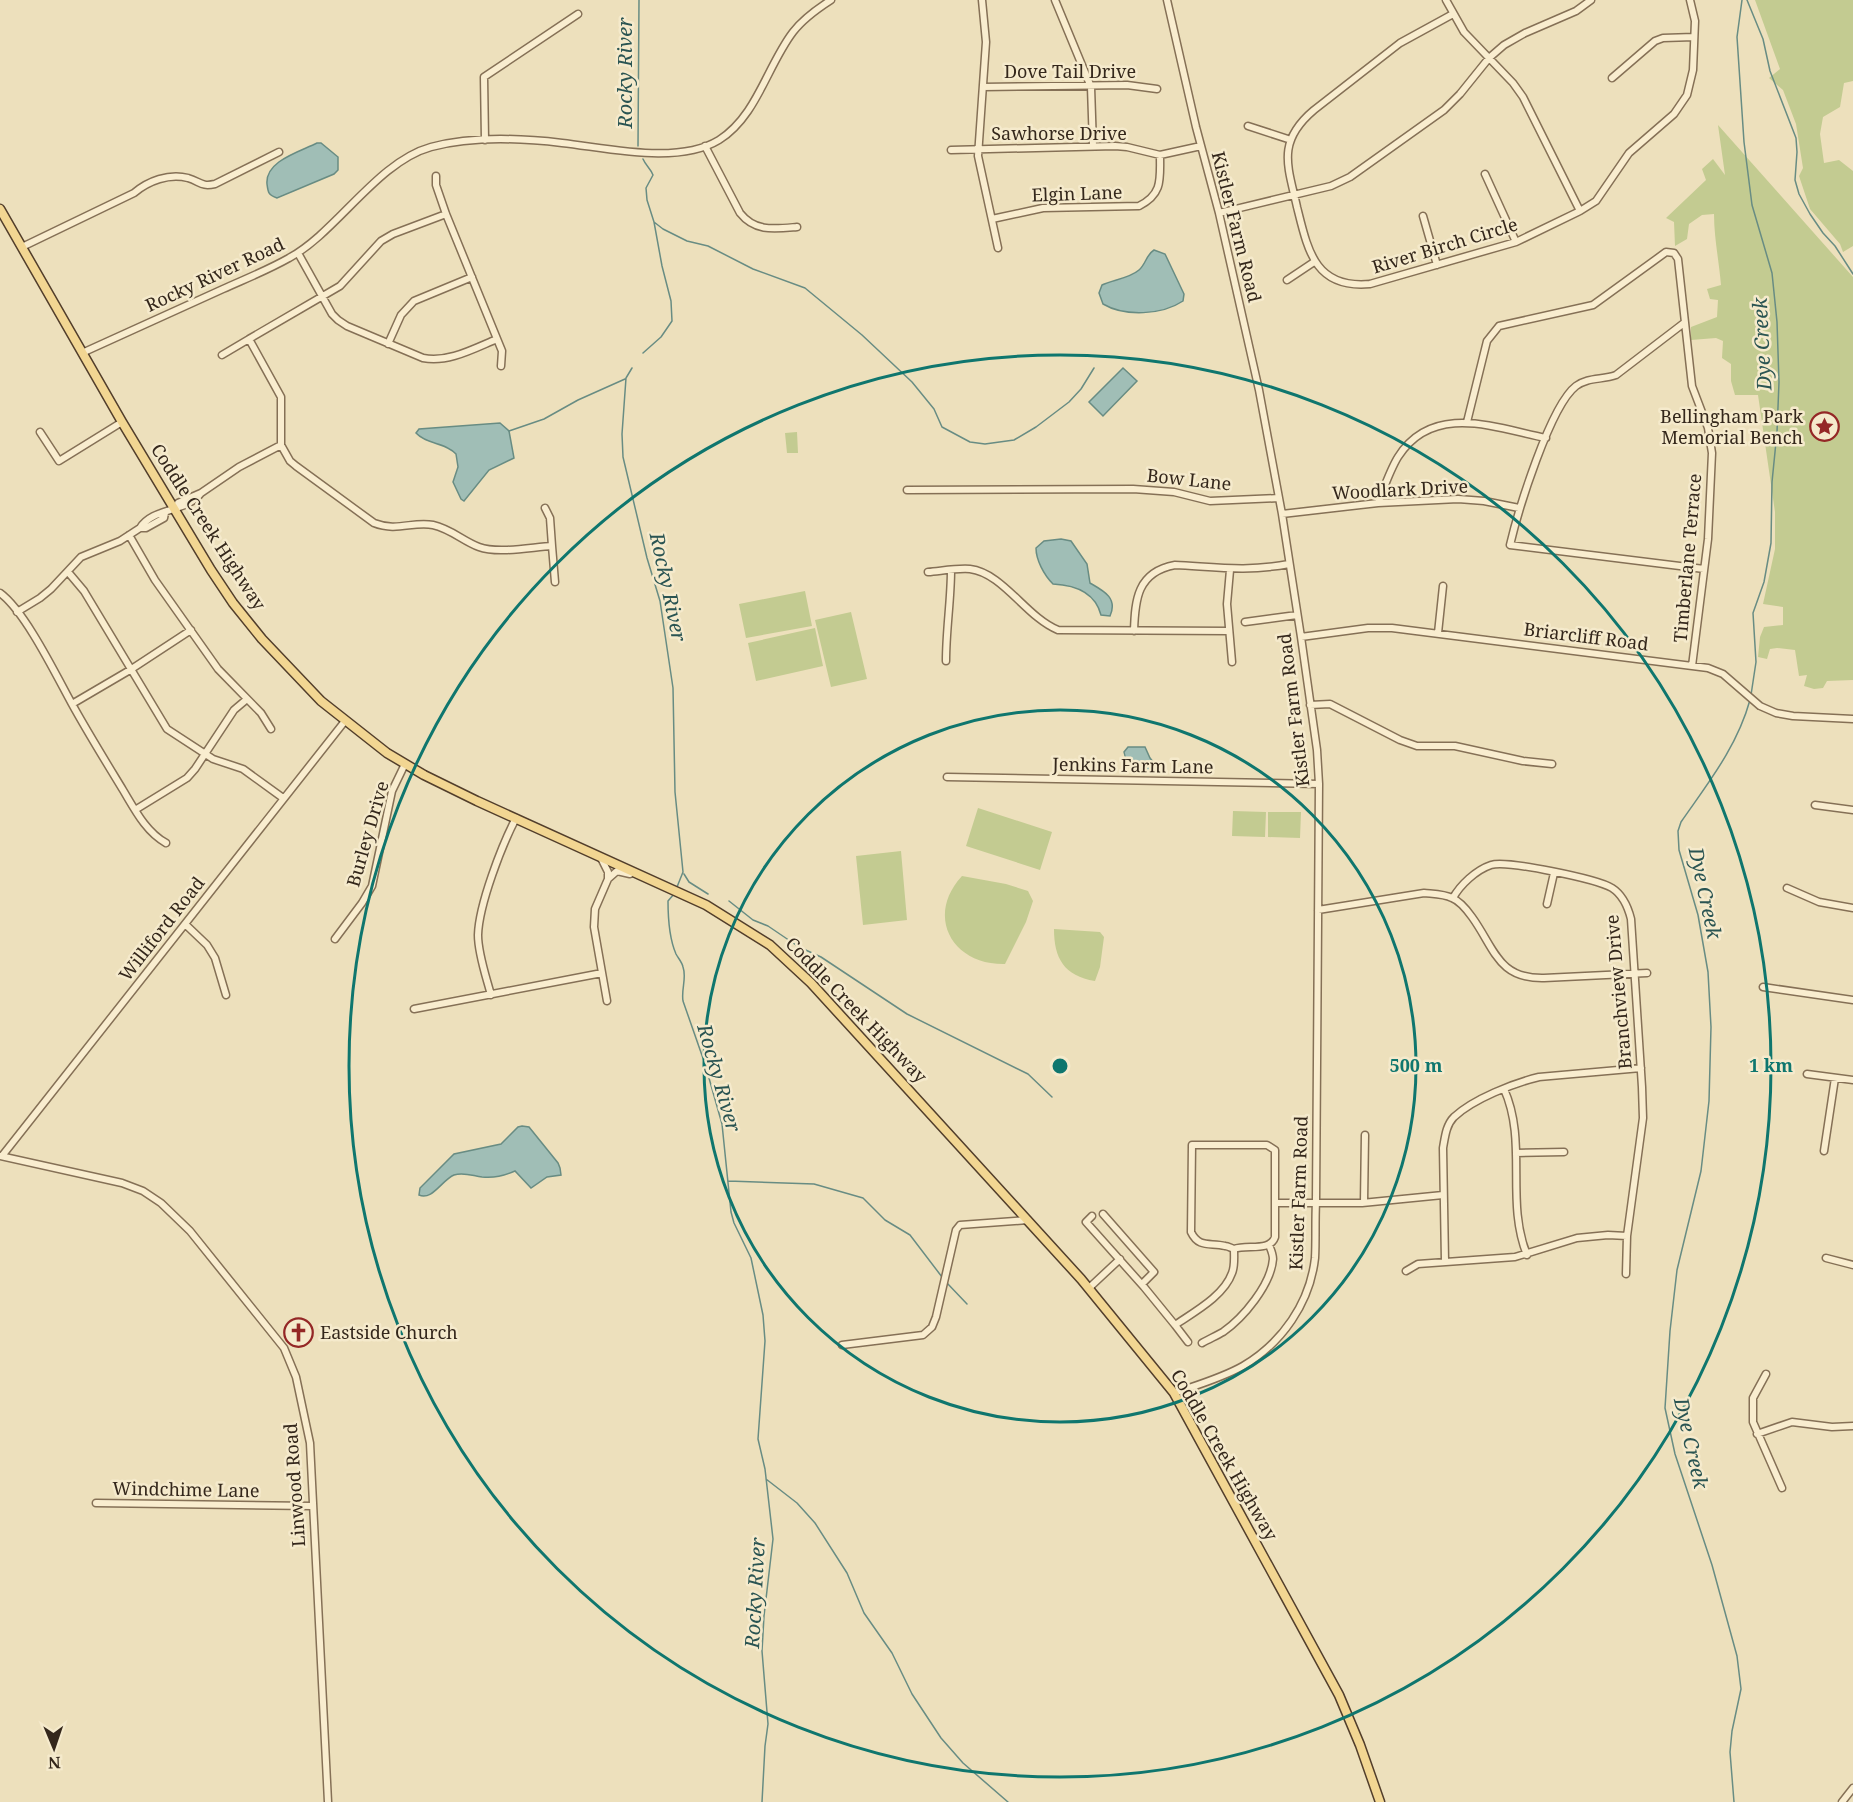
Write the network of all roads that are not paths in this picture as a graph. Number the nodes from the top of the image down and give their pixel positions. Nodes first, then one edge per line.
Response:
1 (831, 0) edge
2 (982, 0) edge
3 (1055, 0) edge
4 (1167, 0) edge
5 (1446, 0) edge
6 (1591, 0) edge
7 (1690, 0) edge
8 (578, 14) dead end
9 (1453, 14) junction
10 (1694, 37) junction
11 (1489, 58) junction
12 (1612, 78) dead end
13 (983, 87) junction
14 (1090, 87) junction
15 (1157, 89) dead end
16 (1248, 126) dead end
17 (485, 140) junction
18 (1291, 140) junction
19 (705, 146) junction
20 (1092, 146) junction
21 (1201, 146) junction
22 (951, 150) dead end
23 (979, 150) junction
24 (279, 152) dead end
25 (1160, 155) junction
26 (1485, 174) dead end
27 (436, 176) dead end
28 (1295, 195) junction
29 (0, 209) edge
30 (1580, 211) junction
31 (1219, 213) junction
32 (446, 214) junction
33 (1423, 216) dead end
34 (992, 219) junction
35 (797, 227) dead end
36 (1516, 242) junction
37 (22, 247) junction
38 (998, 248) dead end
39 (298, 253) junction
40 (1314, 262) junction
41 (1437, 265) junction
42 (472, 277) junction
43 (1287, 280) dead end
44 (323, 296) junction
45 (1684, 323) junction
46 (249, 339) junction
47 (497, 339) junction
48 (388, 344) junction
49 (82, 353) junction
50 (222, 355) dead end
51 (501, 366) dead end
52 (122, 422) junction
53 (1467, 422) junction
54 (40, 432) dead end
55 (1546, 438) junction
56 (281, 444) junction
57 (907, 490) dead end
58 (1279, 498) junction
59 (1378, 503) junction
60 (176, 508) junction
61 (545, 508) dead end
62 (1519, 508) junction
63 (1282, 514) junction
64 (129, 535) junction
65 (552, 546) junction
66 (1288, 564) junction
67 (1704, 569) junction
68 (951, 570) junction
69 (1230, 570) junction
70 (68, 572) junction
71 (928, 572) dead end
72 (555, 582) dead end
73 (1443, 586) dead end
74 (0, 593) edge
75 (17, 612) junction
76 (1297, 615) junction
77 (1245, 622) dead end
78 (190, 630) junction
79 (1134, 631) junction
80 (1229, 631) junction
81 (1438, 633) junction
82 (1301, 637) junction
83 (946, 661) dead end
84 (1232, 662) dead end
85 (1692, 666) junction
86 (130, 670) junction
87 (247, 699) junction
88 (72, 704) junction
89 (1310, 705) junction
90 (1853, 719) edge
91 (345, 721) junction
92 (271, 729) dead end
93 (205, 754) junction
94 (405, 764) junction
95 (1552, 764) dead end
96 (947, 777) dead end
97 (1319, 784) junction
98 (283, 798) junction
99 (1815, 805) dead end
100 (135, 810) junction
101 (1853, 810) edge
102 (516, 818) junction
103 (166, 843) dead end
104 (599, 855) junction
105 (1554, 873) junction
106 (639, 874) junction
107 (608, 879) junction
108 (1787, 888) dead end
109 (1453, 898) junction
110 (1547, 904) dead end
111 (1853, 908) edge
112 (1318, 910) junction
113 (185, 924) junction
114 (335, 939) dead end
115 (602, 973) junction
116 (1647, 973) dead end
117 (1634, 974) junction
118 (1763, 987) dead end
119 (226, 995) dead end
120 (491, 995) junction
121 (1853, 1000) edge
122 (608, 1001) dead end
123 (414, 1009) dead end
124 (1641, 1068) junction
125 (1808, 1074) dead end
126 (1836, 1078) junction
127 (1853, 1080) edge
128 (1504, 1089) junction
129 (1365, 1135) dead end
130 (1824, 1151) dead end
131 (1564, 1152) dead end
132 (1516, 1153) junction
133 (1, 1156) edge
134 (1443, 1195) junction
135 (1364, 1202) junction
136 (1276, 1203) junction
137 (1316, 1203) junction
138 (1103, 1215) dead end
139 (1092, 1216) dead end
140 (1028, 1220) junction
141 (1627, 1236) junction
142 (1269, 1245) junction
143 (1234, 1249) junction
144 (1527, 1255) junction
145 (1826, 1258) dead end
146 (1120, 1260) junction
147 (1445, 1261) junction
148 (1853, 1265) edge
149 (1406, 1271) dead end
150 (1626, 1274) dead end
151 (1142, 1284) junction
152 (1089, 1288) junction
153 (1175, 1325) junction
154 (1188, 1342) dead end
155 (1202, 1343) dead end
156 (842, 1345) dead end
157 (1766, 1374) dead end
158 (1174, 1393) junction
159 (1853, 1426) edge
160 (1757, 1434) junction
161 (1782, 1488) dead end
162 (96, 1503) dead end
163 (312, 1506) junction
164 (1853, 1788) edge
165 (328, 1802) edge
166 (1380, 1802) edge
167 (1842, 1802) edge

1 - 19 street, Rocky River Road
2 - 13 street
3 - 14 street
4 - 21 street, Kistler Farm Road
5 - 9 street
6 - 11 street
7 - 10 street, River Birch Circle
8 - 17 street
9 - 11 street
9 - 18 street
10 - 12 street
10 - 30 street, River Birch Circle
11 - 28 street
11 - 30 street
13 - 14 street, Dove Tail Drive
13 - 23 street
14 - 15 street, Dove Tail Drive
14 - 20 street
16 - 18 street
17 - 19 street, Rocky River Road
17 - 39 street, Rocky River Road
18 - 28 street
19 - 35 street
20 - 23 street, Sawhorse Drive
20 - 25 street, Sawhorse Drive
21 - 25 street, Sawhorse Drive
21 - 31 street, Kistler Farm Road
22 - 23 street, Sawhorse Drive
23 - 34 street
24 - 37 street
25 - 34 street, Elgin Lane
26 - 36 street
27 - 32 street
28 - 31 street
28 - 40 street
29 - 37 main road, Coddle Creek Highway
30 - 36 street, River Birch Circle
31 - 58 street, Kistler Farm Road
32 - 42 street
32 - 44 street
33 - 41 street
34 - 38 street
36 - 41 street, River Birch Circle
37 - 49 main road, Coddle Creek Highway
39 - 44 street
39 - 49 street, Rocky River Road
40 - 41 street, River Birch Circle
40 - 43 street
42 - 47 street
42 - 48 street
44 - 46 street
44 - 48 street
45 - 53 street, Timberlane Terrace
45 - 55 street
45 - 67 street, Timberlane Terrace
46 - 50 street
46 - 56 street
47 - 48 street
47 - 51 street
49 - 52 main road, Coddle Creek Highway
52 - 54 street
52 - 60 main road, Coddle Creek Highway
53 - 55 street
53 - 59 street
55 - 62 street
56 - 60 street
56 - 65 street
57 - 58 street, Bow Lane
58 - 63 street, Kistler Farm Road
59 - 62 street, Woodlark Drive
59 - 63 street, Woodlark Drive
60 - 64 street
60 - 91 main road, Coddle Creek Highway
61 - 65 street
62 - 67 street
63 - 66 street, Kistler Farm Road
64 - 70 street
64 - 78 street
65 - 72 street
66 - 69 street
66 - 76 street, Kistler Farm Road
67 - 85 street, Timberlane Terrace
68 - 71 street
68 - 79 street
68 - 83 street
69 - 79 street
69 - 80 street
70 - 75 street
70 - 86 street
73 - 81 street
74 - 75 street
75 - 88 street
76 - 77 street
76 - 82 street, Kistler Farm Road
78 - 86 street
78 - 87 street
79 - 80 street
80 - 84 street
81 - 82 street, Briarcliff Road
81 - 85 street, Briarcliff Road
82 - 89 street, Kistler Farm Road
85 - 90 street, Briarcliff Road
86 - 88 street
86 - 93 street
87 - 92 street
87 - 93 street
88 - 100 street
89 - 95 street
89 - 97 street, Kistler Farm Road
91 - 94 main road, Coddle Creek Highway
91 - 98 street, Williford Road
93 - 98 street
93 - 100 street
94 - 102 main road, Coddle Creek Highway
94 - 114 street, Burley Drive
96 - 97 street, Jenkins Farm Lane
97 - 112 street, Kistler Farm Road
98 - 113 street, Williford Road
99 - 101 street
100 - 103 street
102 - 104 main road, Coddle Creek Highway
102 - 120 street
104 - 106 main road, Coddle Creek Highway
104 - 107 street
105 - 109 street, Branchview Drive
105 - 110 street
105 - 117 street, Branchview Drive
106 - 107 street
106 - 140 main road, Coddle Creek Highway
107 - 115 street
108 - 111 street
109 - 112 street
109 - 117 street
112 - 137 street, Kistler Farm Road
113 - 119 street
113 - 133 street, Williford Road
115 - 120 street
115 - 122 street
116 - 117 street
117 - 124 street, Branchview Drive
118 - 121 street
120 - 123 street
124 - 128 street
124 - 141 street, Branchview Drive
125 - 126 street
126 - 127 street
126 - 130 street
128 - 132 street
128 - 134 street
129 - 135 street
131 - 132 street
132 - 144 street
133 - 163 street, Linwood Road
134 - 135 street
134 - 147 street
135 - 137 street
136 - 137 street
136 - 142 street
136 - 143 street
137 - 158 street, Kistler Farm Road
138 - 151 street
139 - 146 street
140 - 152 main road, Coddle Creek Highway
140 - 156 street
141 - 144 street
141 - 150 street, Branchview Drive
142 - 143 street
142 - 155 street
143 - 153 street
144 - 147 street
145 - 148 street
146 - 151 street
146 - 152 street
147 - 149 street
151 - 153 street
152 - 158 main road, Coddle Creek Highway
153 - 154 street
157 - 160 street
158 - 166 main road, Coddle Creek Highway
159 - 160 street
160 - 161 street
162 - 163 street, Windchime Lane
163 - 165 street, Linwood Road
164 - 167 street

